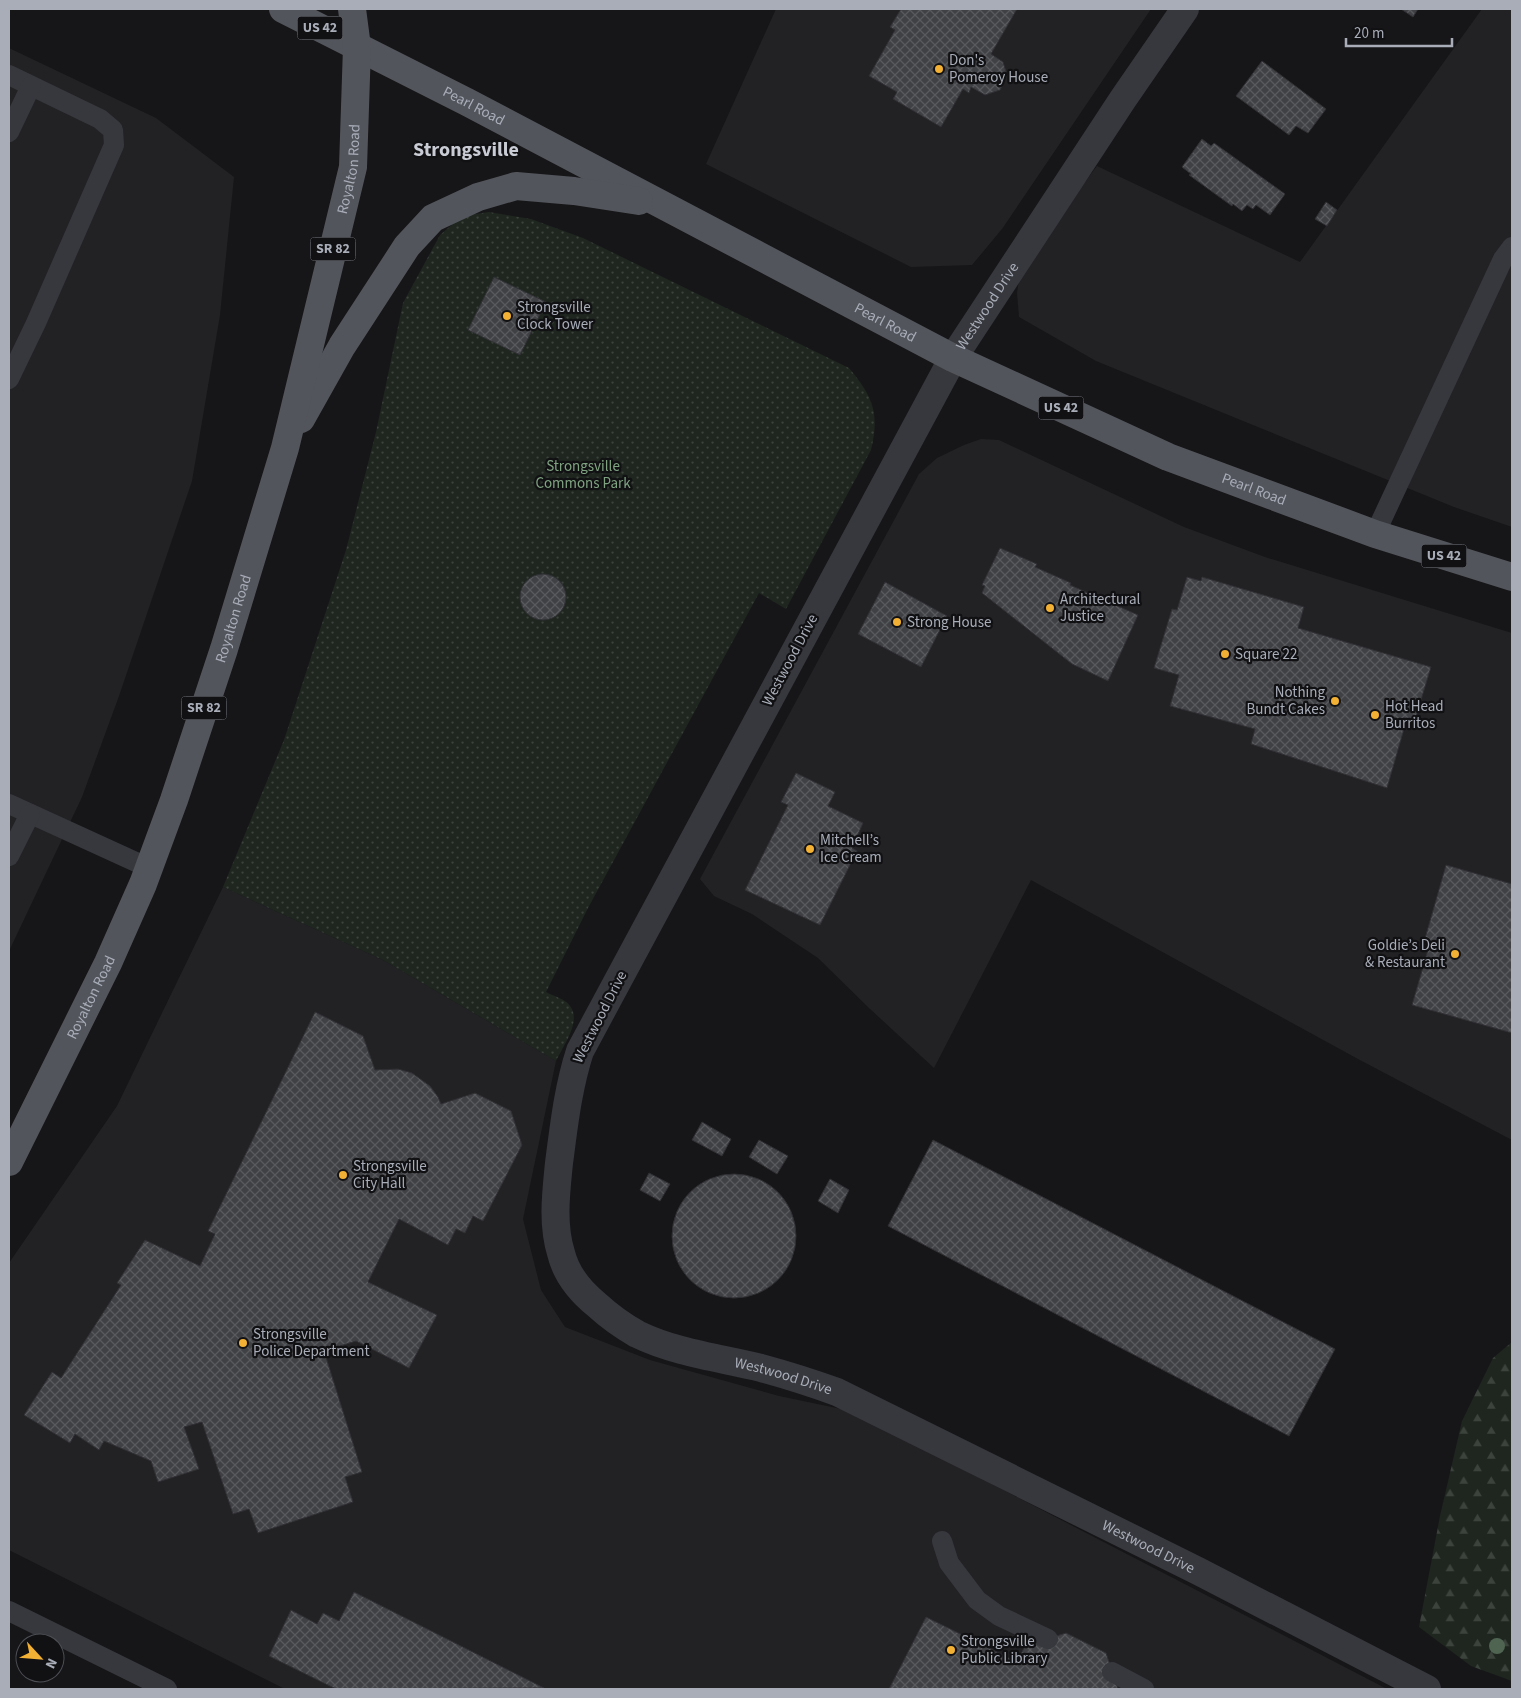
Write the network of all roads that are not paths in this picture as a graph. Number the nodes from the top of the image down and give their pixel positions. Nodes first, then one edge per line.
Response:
1 (282, 9) edge
2 (352, 9) edge
3 (370, 9) edge
4 (1185, 9) edge
5 (357, 47) junction
6 (9, 75) edge
7 (31, 86) junction
8 (9, 132) edge
9 (659, 204) junction
10 (1512, 247) edge
11 (14, 356) edge
12 (953, 358) junction
13 (9, 379) edge
14 (285, 448) junction
15 (1375, 534) junction
16 (1512, 577) edge
17 (9, 804) edge
18 (30, 814) junction
19 (9, 856) edge
20 (149, 868) junction
21 (9, 1162) edge
22 (942, 1541) dead end
23 (9, 1611) edge
24 (1048, 1638) dead end
25 (1112, 1672) dead end
26 (167, 1689) edge
27 (1144, 1689) edge
28 (1427, 1689) edge

1 - 5 main road, Pearl Road / US 42
2 - 5 main road, Royalton Road / SR 82
3 - 5 main road, Royalton Road / SR 82
4 - 12 street, Westwood Drive
5 - 9 main road, Pearl Road / US 42
5 - 14 main road, Royalton Road / SR 82
6 - 7 lane
7 - 8 lane
7 - 11 lane
9 - 12 main road, Pearl Road / US 42
9 - 14 main road
10 - 15 lane
11 - 13 lane
12 - 15 main road, Pearl Road / US 42
12 - 28 street, Westwood Drive
14 - 20 main road, Royalton Road / SR 82
15 - 16 main road, Pearl Road / US 42
17 - 18 lane
18 - 19 lane
18 - 20 lane
20 - 21 main road, Royalton Road / SR 82
22 - 24 lane
23 - 26 lane
25 - 27 lane

